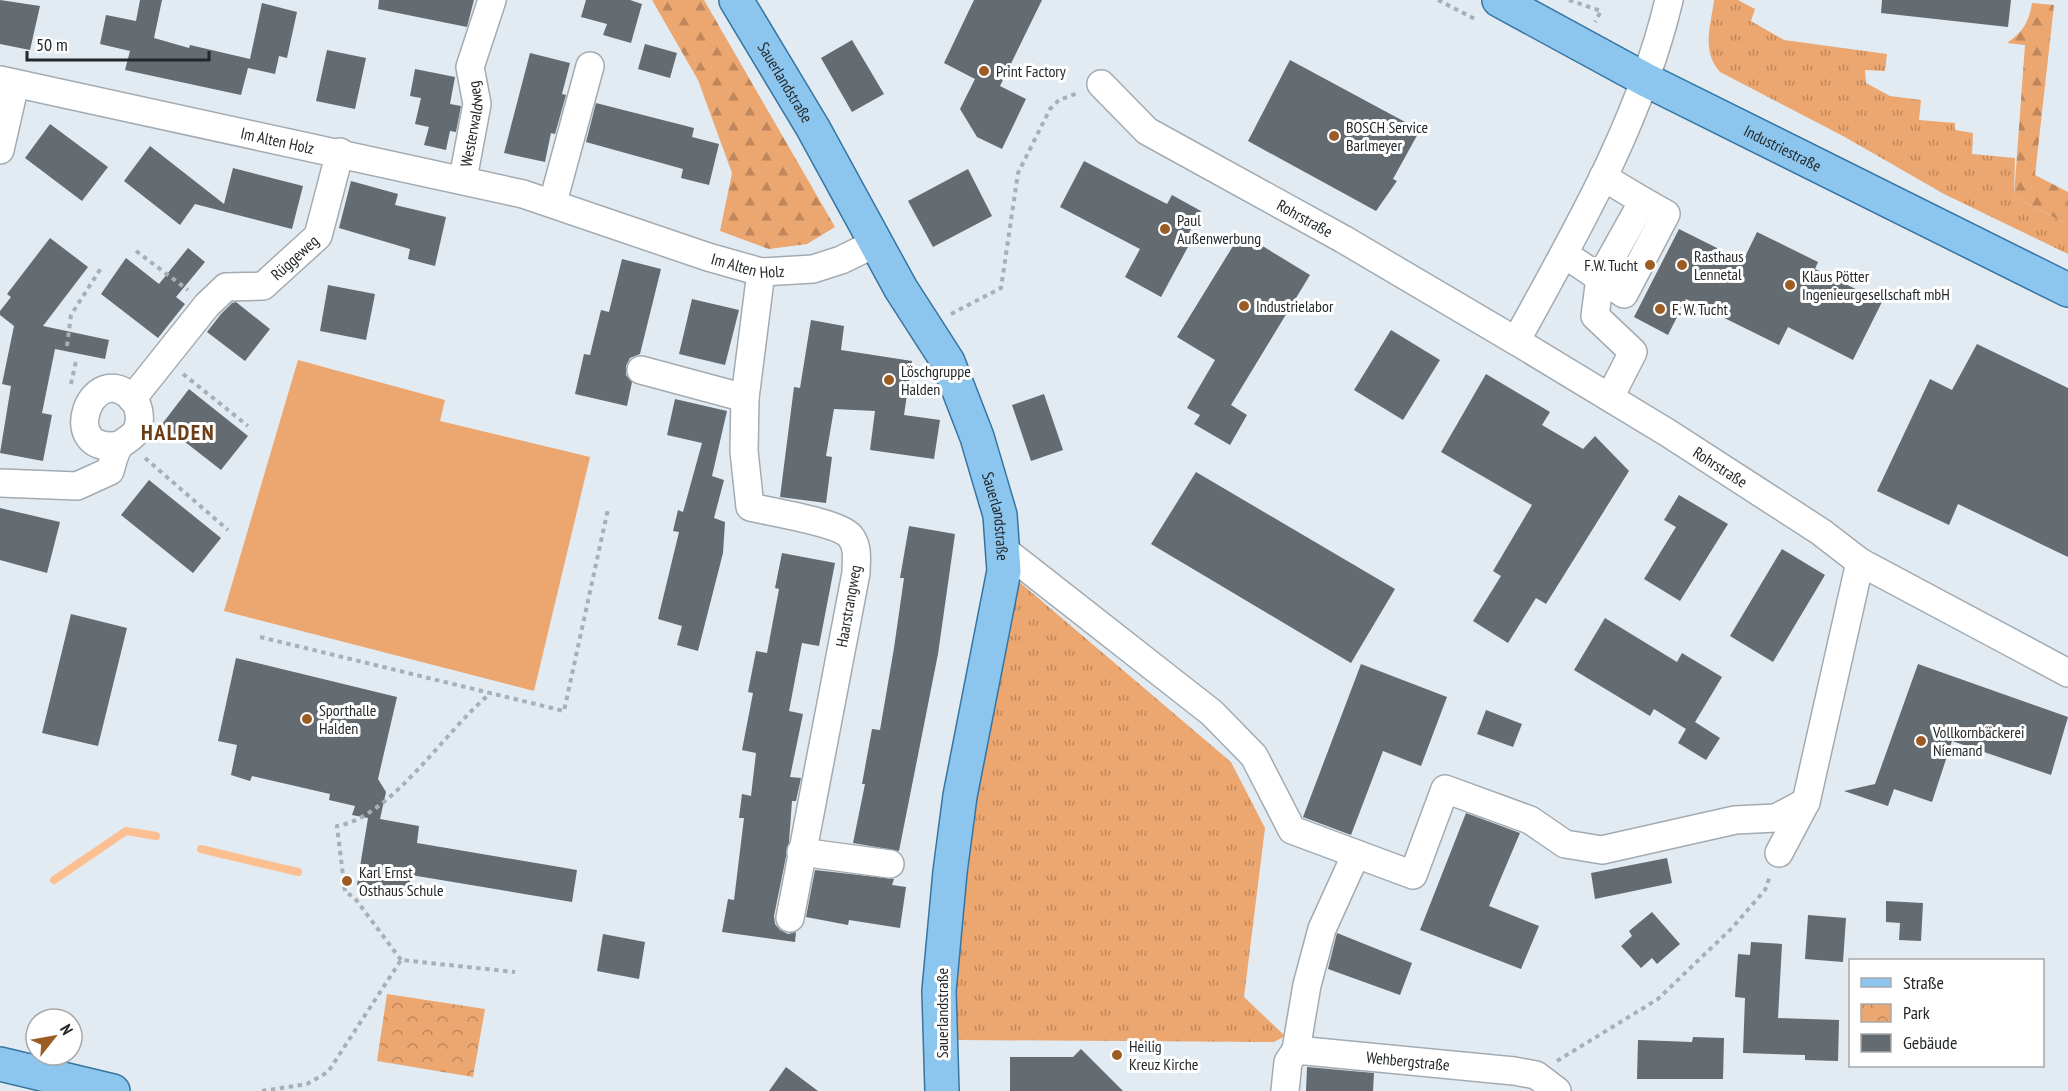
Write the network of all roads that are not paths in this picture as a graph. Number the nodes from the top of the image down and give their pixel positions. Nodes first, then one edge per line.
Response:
1 (492, 0) edge
2 (736, 0) edge
3 (1499, 0) edge
4 (1669, 0) edge
5 (590, 66) dead end
6 (1646, 80) junction
7 (7, 82) edge
8 (1101, 84) road end
9 (0, 150) edge
10 (340, 152) junction
11 (1603, 177) junction
12 (463, 179) junction
13 (553, 202) junction
14 (876, 243) junction
15 (1564, 254) junction
16 (761, 272) junction
17 (1600, 278) junction
18 (2068, 290) edge
19 (1516, 341) junction
20 (641, 370) dead end
21 (1610, 397) junction
22 (745, 398) junction
23 (132, 399) junction
24 (123, 443) junction
25 (0, 483) edge
26 (1004, 550) junction
27 (1860, 561) junction
28 (2068, 673) edge
29 (1806, 802) junction
30 (801, 852) junction
31 (1779, 853) road end
32 (1356, 854) junction
33 (890, 864) dead end
34 (790, 918) dead end
35 (1296, 1050) junction
36 (0, 1064) edge
37 (1547, 1083) edge
38 (113, 1091) edge
39 (942, 1091) edge
40 (1285, 1091) edge

1 - 12 street, Westerwaldweg
2 - 14 main road, Sauerlandstraße
3 - 6 main road, Industriestraße
4 - 6 street
5 - 13 street
6 - 11 street
6 - 18 main road, Industriestraße
7 - 9 street
7 - 10 street, Im Alten Holz
8 - 19 street, Rohrstraße
10 - 12 street, Im Alten Holz
10 - 23 street, Rüggeweg
11 - 15 street
11 - 17 street
12 - 13 street, Im Alten Holz
13 - 16 street, Im Alten Holz
14 - 16 street, Im Alten Holz
14 - 26 main road, Sauerlandstraße
15 - 17 street
15 - 19 street
16 - 22 street, Haarstrangweg
17 - 21 street
19 - 21 street, Rohrstraße
20 - 22 street
21 - 27 street, Rohrstraße
22 - 30 street, Haarstrangweg
23 - 24 street
23 - 24 street
24 - 25 street
26 - 32 street
26 - 39 main road, Sauerlandstraße
27 - 28 street, Rohrstraße
27 - 29 street
29 - 31 street
29 - 32 street
30 - 33 street
30 - 34 street, Haarstrangweg
32 - 35 street
35 - 37 street, Wehbergstraße
35 - 40 street
36 - 38 main road

